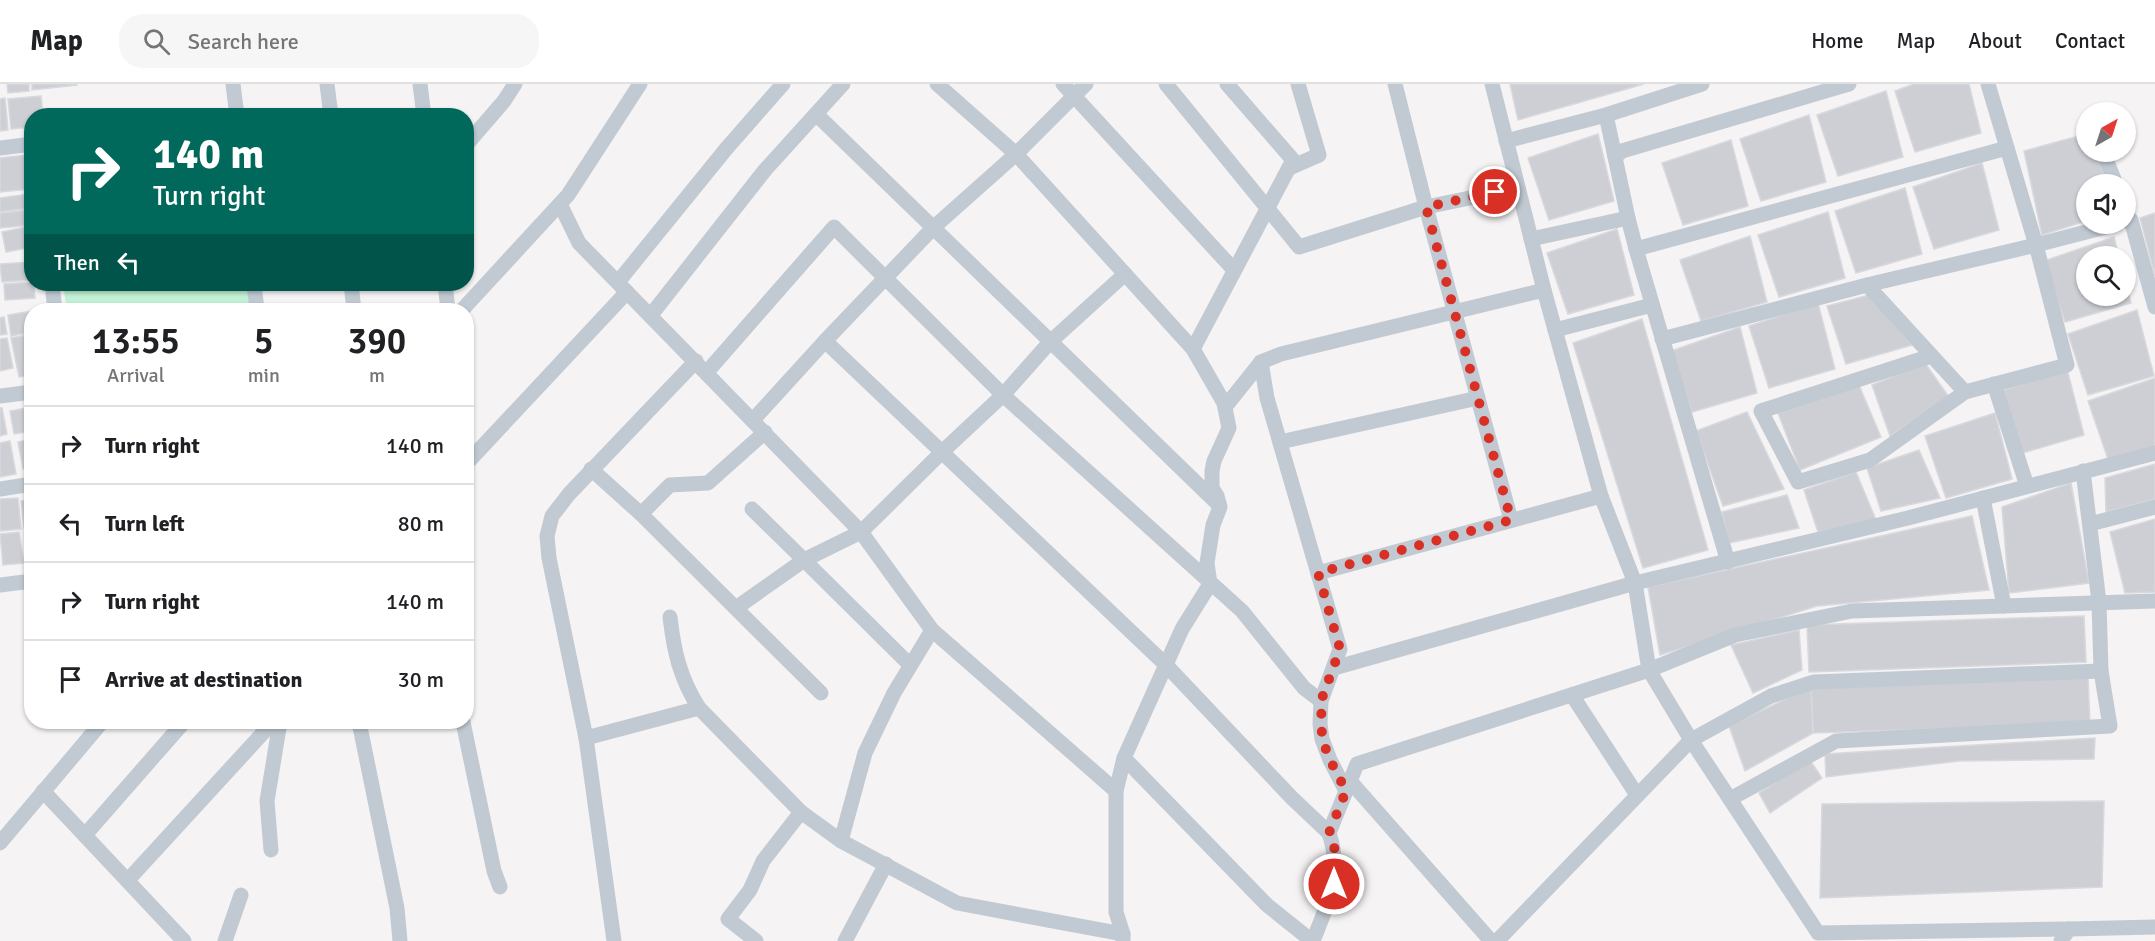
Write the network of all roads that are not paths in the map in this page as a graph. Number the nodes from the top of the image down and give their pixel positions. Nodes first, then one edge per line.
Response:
1 (233, 84) edge
2 (327, 84) edge
3 (420, 84) edge
4 (515, 84) edge
5 (640, 84) edge
6 (783, 84) edge
7 (843, 84) edge
8 (937, 84) edge
9 (1063, 84) edge
10 (1086, 84) edge
11 (1166, 84) edge
12 (1227, 84) edge
13 (1298, 84) edge
14 (1395, 84) edge
15 (1492, 84) edge
16 (1702, 84) edge
17 (1849, 84) edge
18 (1988, 84) edge
19 (1074, 96) junction
20 (236, 108) edge
21 (330, 108) edge
22 (423, 108) edge
23 (816, 114) junction
24 (1606, 115) junction
25 (474, 136) edge
26 (1506, 141) junction
27 (24, 145) edge
28 (0, 148) edge
29 (2007, 148) junction
30 (1016, 154) junction
31 (1615, 157) junction
32 (1289, 168) junction
33 (1518, 188) junction
34 (560, 204) junction
35 (1268, 207) junction
36 (1426, 207) junction
37 (1628, 218) junction
38 (934, 227) junction
39 (2076, 233) edge
40 (2130, 234) edge
41 (1531, 239) junction
42 (2036, 245) junction
43 (1636, 249) junction
44 (1234, 270) junction
45 (1125, 274) junction
46 (885, 277) junction
47 (1867, 285) junction
48 (623, 287) junction
49 (1544, 290) junction
50 (468, 303) edge
51 (1652, 305) junction
52 (2155, 307) edge
53 (1455, 312) junction
54 (651, 315) junction
55 (1555, 330) junction
56 (1662, 339) junction
57 (825, 341) junction
58 (1050, 342) junction
59 (1193, 349) junction
60 (1931, 356) junction
61 (696, 361) junction
62 (1262, 362) junction
63 (707, 372) junction
64 (1994, 384) junction
65 (1965, 392) junction
66 (24, 393) edge
67 (1003, 395) junction
68 (0, 396) edge
69 (1478, 398) junction
70 (1225, 407) junction
71 (753, 420) junction
72 (765, 432) junction
73 (1280, 442) junction
74 (942, 452) junction
75 (2155, 453) edge
76 (474, 455) edge
77 (591, 470) junction
78 (2083, 471) junction
79 (24, 485) edge
80 (2027, 486) junction
81 (0, 489) edge
82 (1601, 496) junction
83 (1983, 498) junction
84 (1220, 507) junction
85 (2155, 507) edge
86 (752, 509) dead end
87 (641, 514) junction
88 (1511, 520) junction
89 (2090, 524) junction
90 (861, 532) junction
91 (804, 560) junction
92 (1728, 562) junction
93 (1318, 573) junction
94 (24, 582) edge
95 (1635, 583) junction
96 (1210, 584) junction
97 (0, 585) edge
98 (2099, 602) junction
99 (2155, 602) edge
100 (2004, 606) junction
101 (736, 609) junction
102 (670, 617) dead end
103 (932, 630) junction
104 (1165, 664) junction
105 (910, 665) junction
106 (1334, 668) junction
107 (1649, 670) junction
108 (2101, 671) junction
109 (820, 693) dead end
110 (1572, 695) junction
111 (1321, 701) junction
112 (699, 708) junction
113 (96, 729) edge
114 (178, 729) edge
115 (267, 729) edge
116 (279, 729) edge
117 (360, 729) edge
118 (464, 729) edge
119 (586, 738) junction
120 (1691, 740) junction
121 (1124, 758) junction
122 (1348, 786) junction
123 (44, 791) junction
124 (1116, 791) junction
125 (1638, 795) junction
126 (1730, 799) junction
127 (801, 812) junction
128 (1329, 833) junction
129 (85, 836) junction
130 (841, 841) junction
131 (0, 843) edge
132 (271, 850) dead end
133 (886, 864) junction
134 (128, 880) junction
135 (500, 886) dead end
136 (241, 895) dead end
137 (2155, 927) edge
138 (2065, 935) edge
139 (1115, 937) edge
140 (1820, 937) edge
141 (184, 941) edge
142 (225, 941) edge
143 (400, 941) edge
144 (614, 941) edge
145 (756, 941) edge
146 (845, 941) edge
147 (1313, 941) edge
148 (1491, 941) edge
149 (1497, 941) edge

1 - 20 street
2 - 21 street
3 - 22 street
4 - 25 street
5 - 34 street
6 - 48 street
7 - 23 street
8 - 30 street
9 - 19 street
10 - 19 street
11 - 35 street
12 - 32 street
13 - 32 street
14 - 36 street
15 - 26 street
16 - 24 street
17 - 31 street
18 - 29 street
19 - 30 street
19 - 44 street
23 - 38 street
23 - 54 street
24 - 26 street
24 - 31 street
26 - 33 street
27 - 28 street
29 - 42 street
29 - 43 street
30 - 38 street
30 - 45 street
31 - 37 street
32 - 35 street
33 - 36 street
33 - 41 street
34 - 48 street
34 - 50 street
35 - 36 street
35 - 44 street
36 - 53 street
37 - 41 street
37 - 43 street
38 - 46 street
38 - 58 street
39 - 42 street
40 - 52 street
41 - 49 street
42 - 47 street
42 - 64 street
43 - 51 street
44 - 59 street
45 - 58 street
45 - 59 street
46 - 57 street
46 - 63 street
46 - 67 street
47 - 56 street
47 - 60 street
48 - 54 street
48 - 76 street
49 - 53 street
49 - 55 street
51 - 55 street
51 - 56 street
53 - 62 street
53 - 69 street
54 - 61 street
55 - 82 street
56 - 92 street
57 - 71 street
57 - 74 street
58 - 67 street
58 - 84 street
59 - 70 street
60 - 65 street
60 - 65 street
61 - 63 street
61 - 77 street
62 - 70 street
62 - 73 street
63 - 71 street
64 - 65 street
64 - 80 street
66 - 68 street
67 - 74 street
67 - 96 street
69 - 73 street
69 - 88 street
70 - 84 street
71 - 72 street
72 - 87 street
72 - 90 street
73 - 93 street
74 - 90 street
74 - 104 street
75 - 78 street
77 - 87 street
77 - 119 street
78 - 80 street
78 - 89 street
79 - 81 street
80 - 83 street
82 - 88 street
82 - 95 street
83 - 92 street
83 - 100 street
84 - 96 street
85 - 89 street
86 - 91 street
87 - 101 street
88 - 93 street
89 - 98 street
90 - 91 street
90 - 103 street
91 - 101 street
91 - 105 street
92 - 95 street
93 - 106 street
94 - 97 street
95 - 106 street
95 - 107 street
96 - 104 street
96 - 111 street
98 - 99 street
98 - 100 street
98 - 108 street
100 - 107 street
101 - 109 street
102 - 112 street
103 - 105 street
103 - 124 street
104 - 121 street
104 - 128 street
105 - 130 street
106 - 111 street
107 - 110 street
107 - 120 street
108 - 120 street
108 - 126 street
110 - 122 street
110 - 125 street
111 - 122 street
112 - 119 street
112 - 127 street
113 - 123 street
114 - 129 street
115 - 134 street
116 - 132 street
117 - 143 street
118 - 135 street
119 - 144 street
120 - 125 street
120 - 126 street
121 - 124 street
121 - 147 street
122 - 128 street
122 - 148 street
123 - 129 street
123 - 131 street
124 - 139 street
125 - 149 street
126 - 140 street
127 - 130 street
127 - 145 street
128 - 147 street
129 - 134 street
130 - 133 street
133 - 139 street
133 - 146 street
134 - 141 street
136 - 142 street
137 - 138 street
138 - 140 street

